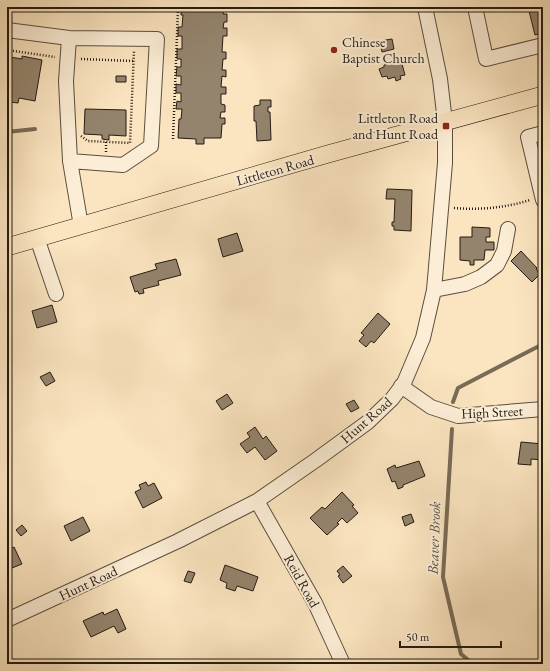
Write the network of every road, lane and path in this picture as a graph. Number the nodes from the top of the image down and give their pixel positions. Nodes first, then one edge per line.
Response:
1 (425, 7) edge
2 (475, 7) edge
3 (178, 9) dead end
4 (7, 30) edge
5 (69, 38) junction
6 (134, 39) junction
7 (543, 45) edge
8 (7, 50) edge
9 (58, 57) dead end
10 (78, 59) dead end
11 (133, 61) junction
12 (543, 96) edge
13 (169, 118) dead end
14 (174, 119) junction
15 (445, 122) junction
16 (543, 133) edge
17 (80, 135) dead end
18 (173, 139) dead end
19 (96, 142) junction
20 (96, 148) dead end
21 (70, 161) junction
22 (542, 198) edge
23 (442, 208) junction
24 (81, 226) junction
25 (508, 230) dead end
26 (37, 238) junction
27 (7, 247) edge
28 (434, 290) junction
29 (56, 294) dead end
30 (401, 386) junction
31 (543, 409) edge
32 (257, 501) junction
33 (7, 620) edge
34 (343, 664) edge

1 - 15 street, Hunt Road
2 - 7 street
3 - 14 path
4 - 5 street
5 - 6 street
5 - 21 street
6 - 11 path
6 - 21 street
8 - 9 path
10 - 11 path
11 - 19 path
12 - 15 main road, Littleton Road
13 - 14 path
14 - 18 path
15 - 23 street, Hunt Road
15 - 24 main road, Littleton Road
16 - 22 street
17 - 19 path
19 - 20 path
21 - 24 street
22 - 23 path
23 - 28 street, Hunt Road
24 - 26 main road, Littleton Road
25 - 28 street
26 - 27 main road, Littleton Road
26 - 29 street
28 - 30 street, Hunt Road
30 - 31 street, High Street
30 - 32 street, Hunt Road
32 - 33 street, Hunt Road
32 - 34 street, Reid Road

